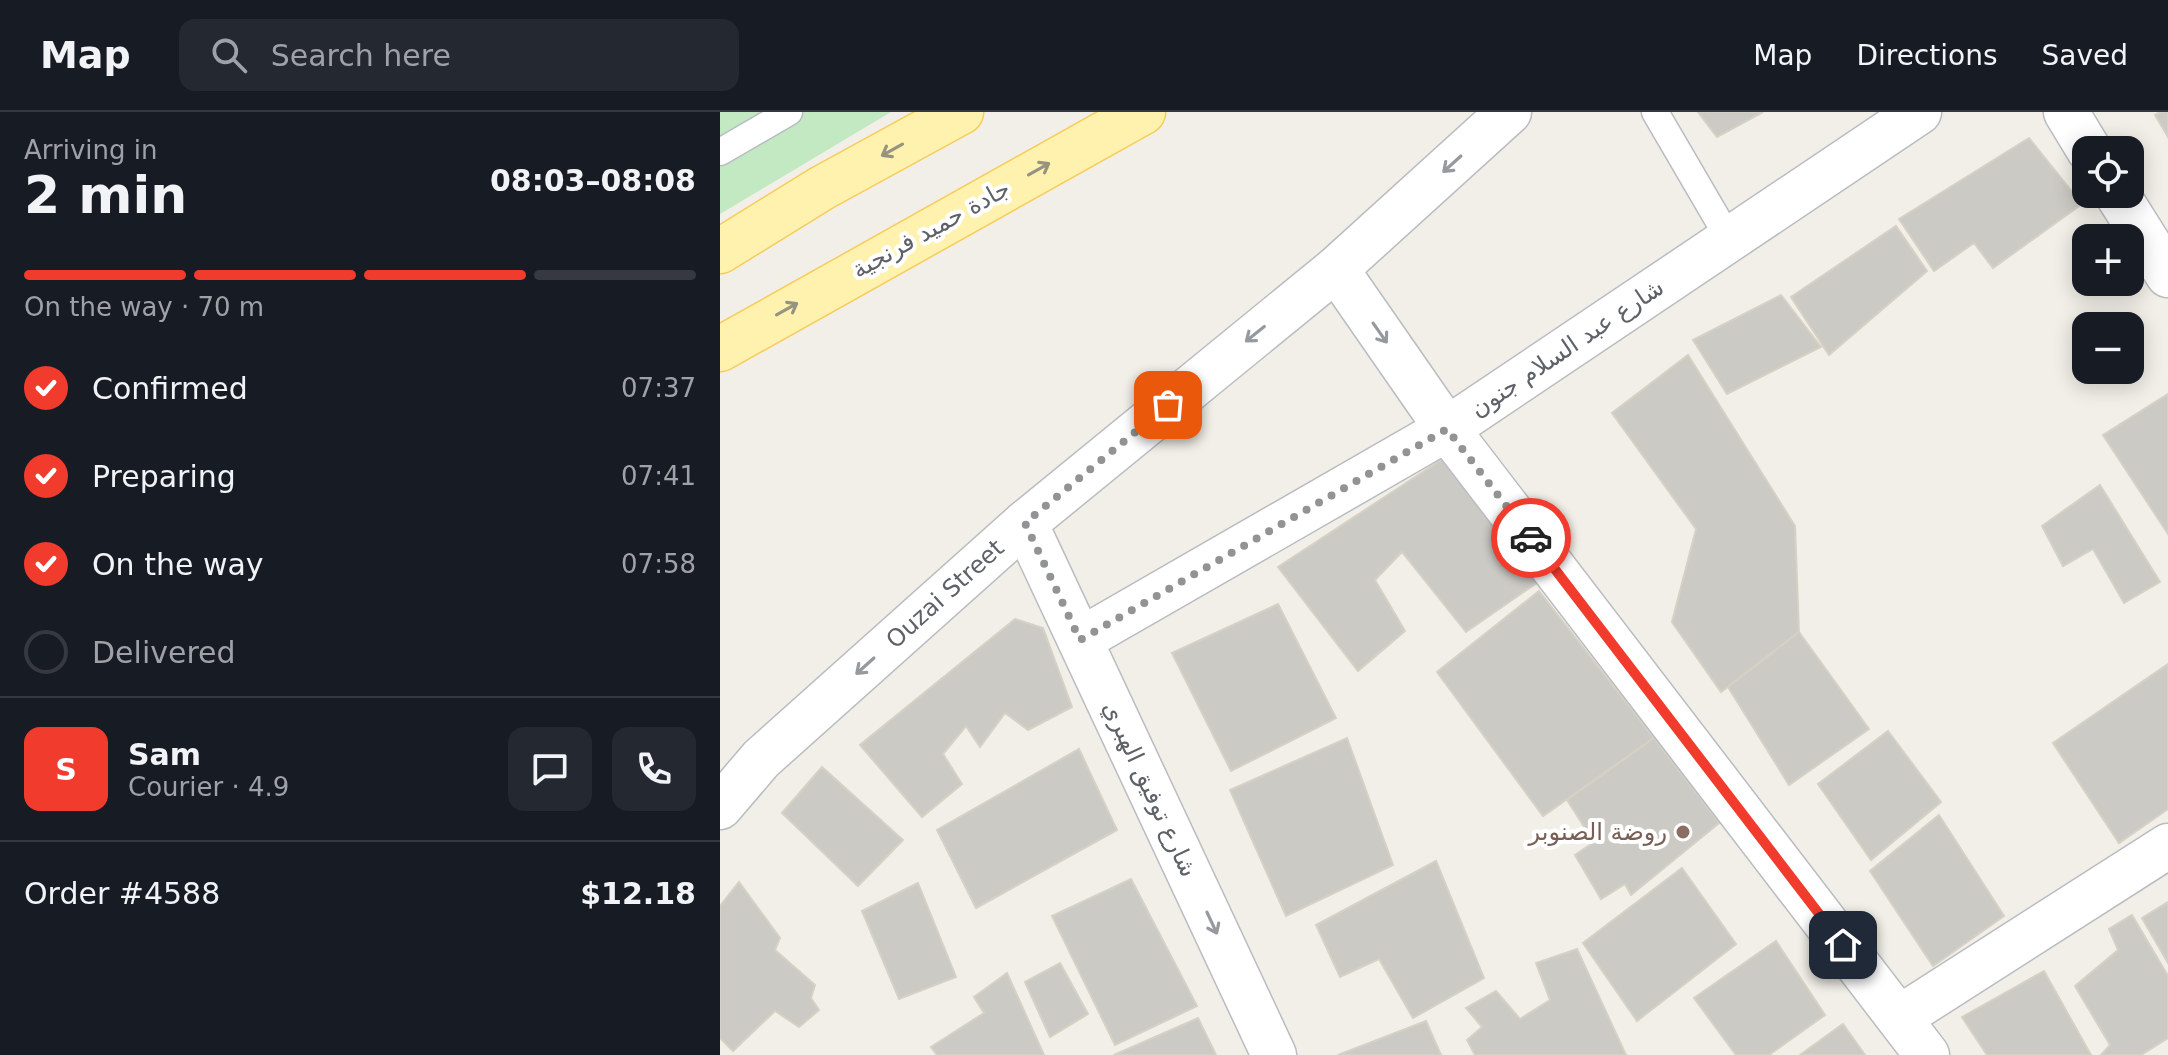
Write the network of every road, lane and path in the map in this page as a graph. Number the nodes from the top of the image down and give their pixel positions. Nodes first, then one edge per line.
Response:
1 (789, 112) edge
2 (961, 112) edge
3 (1143, 112) edge
4 (1509, 112) edge
5 (1655, 112) edge
6 (1919, 112) edge
7 (2066, 112) edge
8 (2081, 136) edge
9 (720, 152) edge
10 (2126, 208) edge
11 (1728, 237) junction
12 (720, 251) edge
13 (1336, 269) junction
14 (2168, 275) edge
15 (720, 349) edge
16 (1447, 429) junction
17 (1025, 523) junction
18 (1080, 640) junction
19 (720, 807) edge
20 (2168, 846) edge
21 (1899, 1018) junction
22 (1274, 1055) edge
23 (1927, 1055) edge

1 - 9 lane
2 -> 12 main road
15 -> 3 main road, جادة حميد فرنجية
4 -> 13 street, Ouzai Street
5 - 11 lane
6 - 11 street, شارع عبد السلام جنون
7 - 8 street
10 - 14 street
11 - 16 street, شارع عبد السلام جنون
13 -> 16 street
13 -> 17 street, Ouzai Street
16 - 18 street, شارع عبد السلام جنون
16 - 21 street
17 - 18 street, شارع توفيق الهبري
17 -> 19 street, Ouzai Street
18 -> 22 street, شارع توفيق الهبري
20 - 21 street
21 - 23 street

